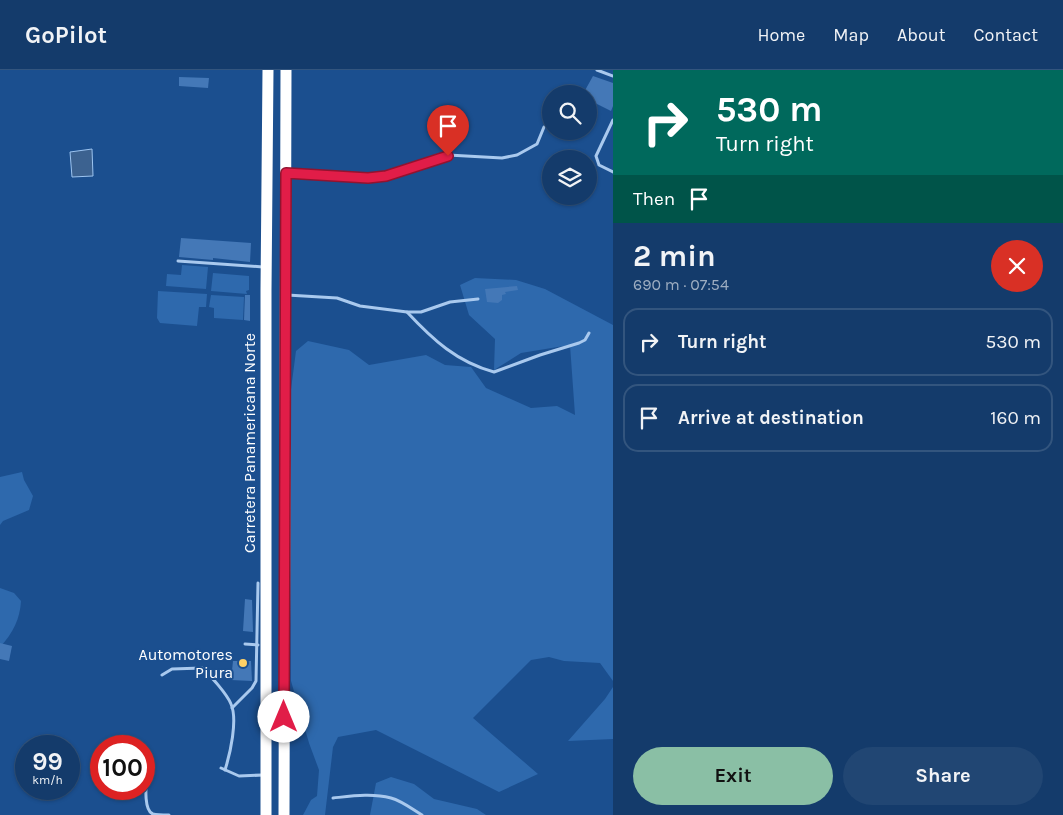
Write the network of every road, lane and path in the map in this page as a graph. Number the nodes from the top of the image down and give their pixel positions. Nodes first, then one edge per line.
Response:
1 (268, 70) edge
2 (286, 70) edge
3 (597, 70) edge
4 (613, 76) edge
5 (613, 120) edge
6 (542, 132) edge
7 (613, 172) edge
8 (286, 173) junction
9 (178, 261) dead end
10 (266, 267) junction
11 (286, 295) junction
12 (478, 299) dead end
13 (407, 312) junction
14 (589, 333) dead end
15 (258, 583) dead end
16 (245, 644) dead end
17 (262, 644) junction
18 (162, 675) dead end
19 (232, 708) junction
20 (221, 768) dead end
21 (225, 770) junction
22 (266, 775) junction
23 (333, 798) dead end
24 (146, 800) edge
25 (169, 815) edge
26 (266, 815) edge
27 (284, 815) edge
28 (422, 815) edge

1 - 10 highway, Carretera Panamericana Norte
2 - 8 highway
3 - 4 lane
5 - 7 lane
6 - 8 lane
8 - 11 highway
9 - 10 lane
10 - 17 highway, Carretera Panamericana Norte
11 - 13 lane
11 - 27 highway
12 - 13 lane
13 - 14 lane
15 - 17 lane
16 - 17 lane
17 - 19 lane
17 - 22 highway, Carretera Panamericana Norte
18 - 19 lane
19 - 21 lane
20 - 21 lane
21 - 22 lane
22 - 26 highway, Carretera Panamericana Norte
23 - 28 lane
24 - 25 lane

